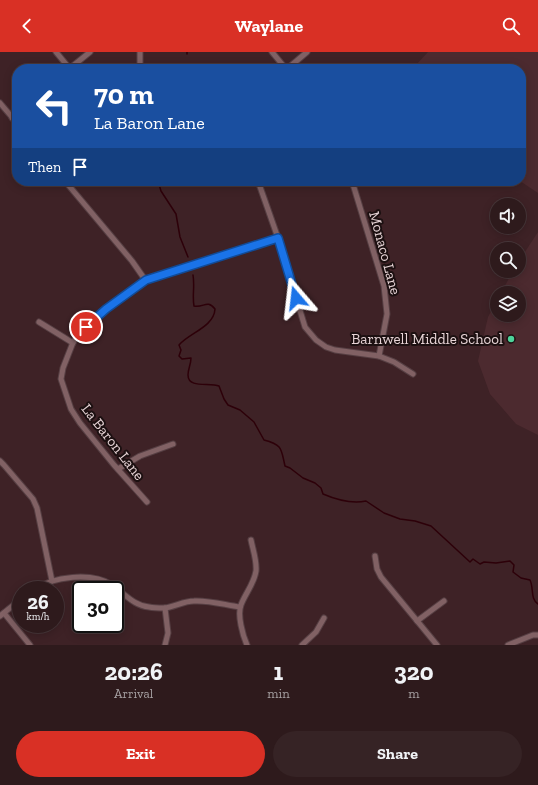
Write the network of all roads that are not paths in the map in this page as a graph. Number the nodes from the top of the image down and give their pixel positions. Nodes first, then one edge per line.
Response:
1 (56, 52) edge
2 (90, 52) edge
3 (140, 52) edge
4 (272, 52) edge
5 (307, 52) edge
6 (65, 64) edge
7 (75, 64) edge
8 (140, 64) edge
9 (283, 64) edge
10 (293, 64) edge
11 (0, 103) edge
12 (12, 118) edge
13 (69, 186) edge
14 (260, 186) edge
15 (354, 186) edge
16 (278, 238) junction
17 (146, 280) junction
18 (39, 322) dead end
19 (73, 342) junction
20 (379, 356) junction
21 (413, 374) dead end
22 (173, 444) dead end
23 (0, 461) edge
24 (118, 469) junction
25 (147, 502) dead end
26 (251, 540) dead end
27 (375, 556) dead end
28 (52, 581) joint
29 (444, 601) dead end
30 (12, 607) edge
31 (240, 607) junction
32 (165, 608) junction
33 (2, 615) edge
34 (324, 618) dead end
35 (417, 622) junction
36 (538, 635) edge
37 (30, 645) edge
38 (165, 645) edge
39 (247, 645) edge
40 (302, 645) edge
41 (437, 645) edge
42 (508, 645) edge

1 - 6 street
2 - 7 street
3 - 8 street
4 - 9 street
5 - 10 street
11 - 12 street
13 - 17 street
14 - 16 street
15 - 20 street, Monaco Lane
16 - 17 street, La Baron Lane
16 - 20 street
17 - 19 street, La Baron Lane
18 - 19 street
19 - 24 street, La Baron Lane
20 - 21 street
22 - 24 street
23 - 28 street
24 - 25 street, La Baron Lane
26 - 31 street
27 - 35 street
28 - 32 street
29 - 35 street
30 - 33 street
31 - 32 street
31 - 39 street
32 - 38 street
33 - 37 street
34 - 40 street
35 - 41 street
36 - 42 street

